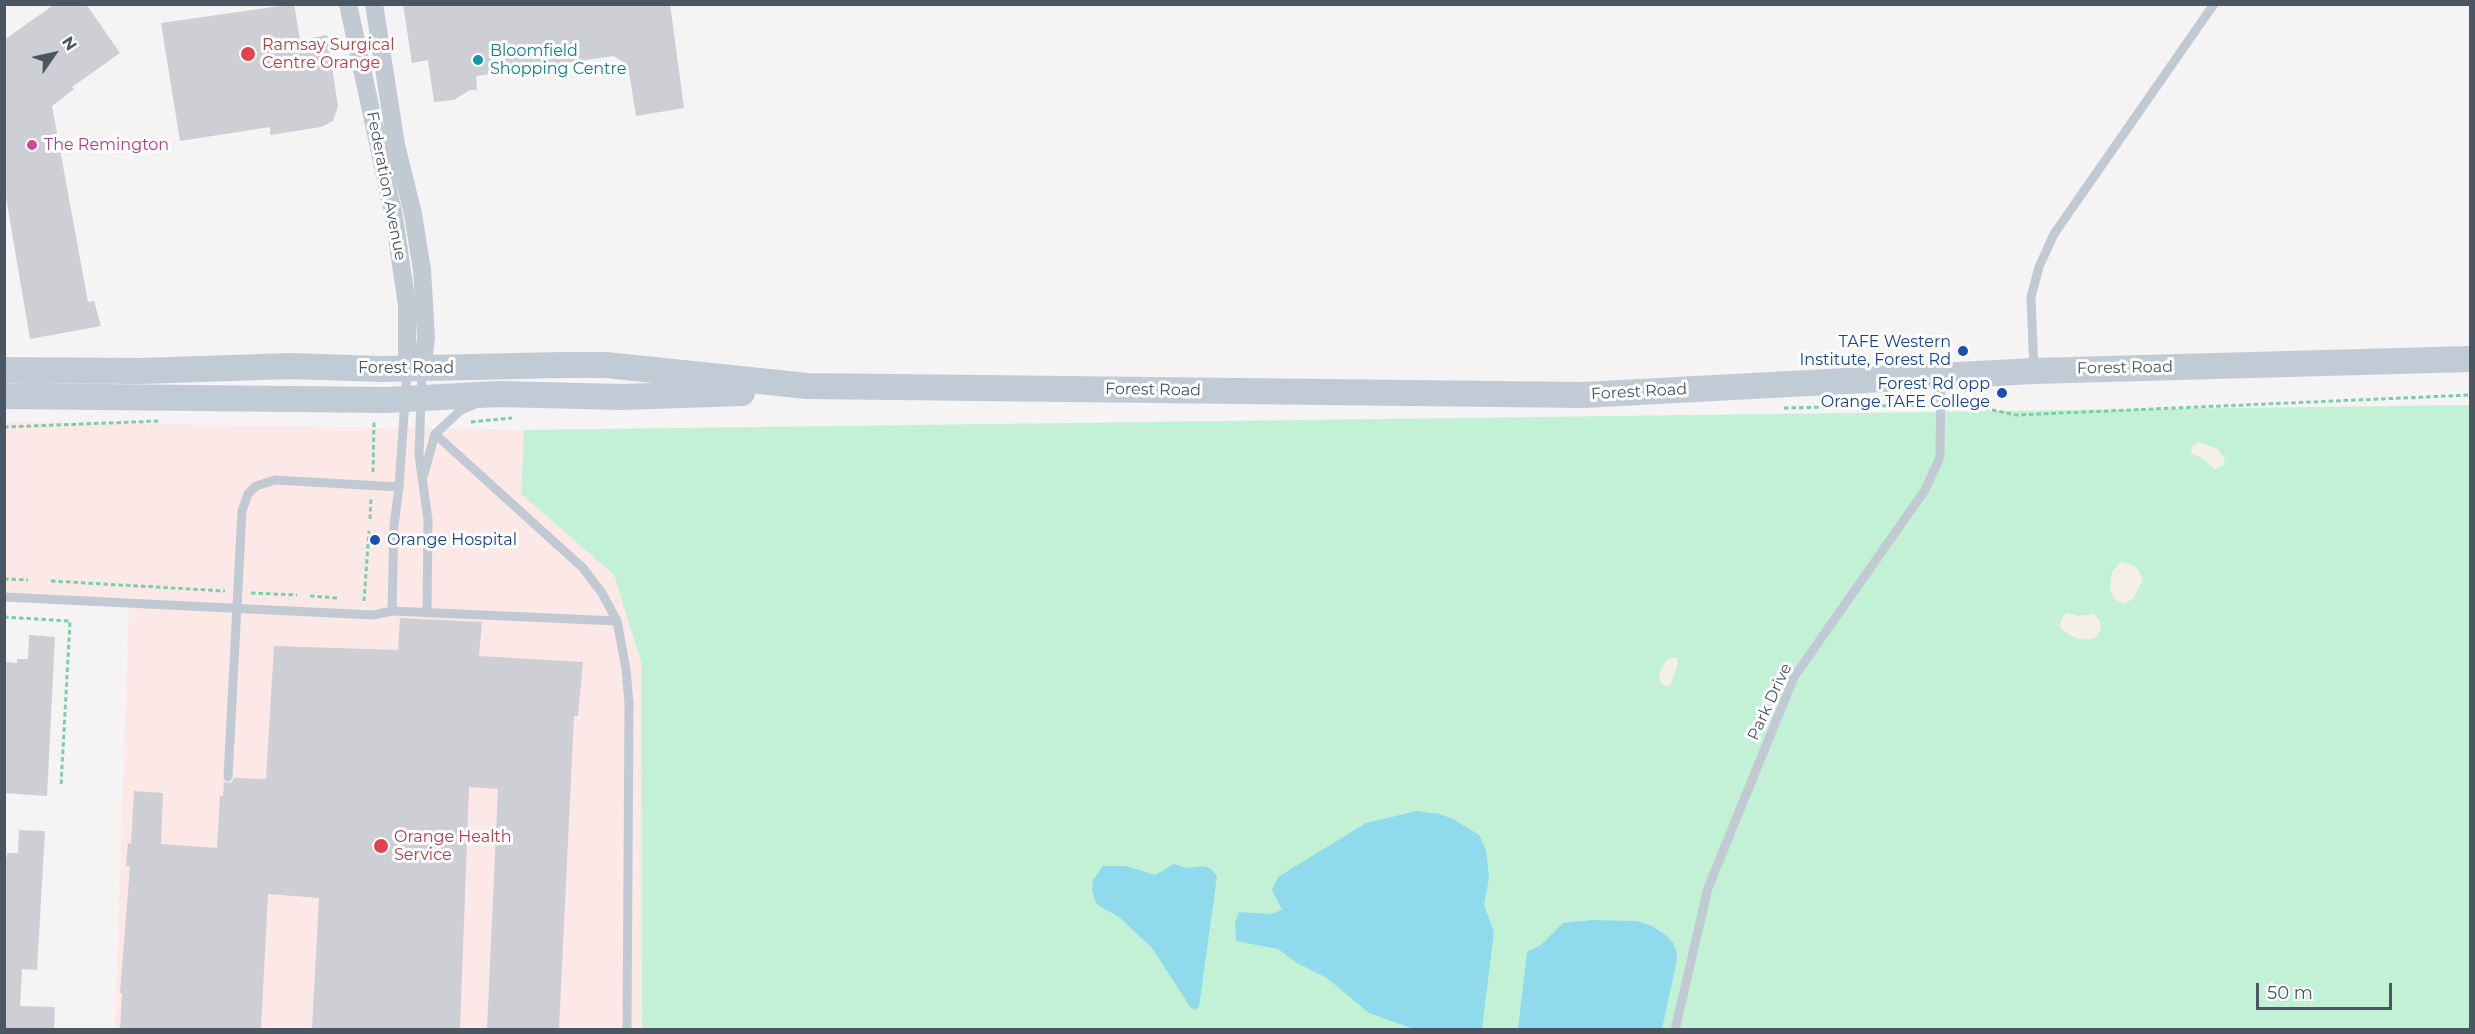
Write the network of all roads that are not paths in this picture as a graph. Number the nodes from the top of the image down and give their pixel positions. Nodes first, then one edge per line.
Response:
1 (348, 4) edge
2 (374, 4) edge
3 (2214, 4) edge
4 (2470, 359) edge
5 (414, 368) junction
6 (4, 370) edge
7 (2034, 371) junction
8 (1941, 377) junction
9 (807, 386) junction
10 (498, 394) junction
11 (4, 396) edge
12 (410, 405) junction
13 (435, 434) junction
14 (423, 479) junction
15 (399, 488) junction
16 (4, 597) edge
17 (236, 609) junction
18 (392, 611) junction
19 (427, 613) junction
20 (617, 621) junction
21 (228, 777) dead end
22 (627, 1029) edge
23 (1675, 1029) edge

1 - 5 street, Federation Avenue
2 - 5 street, Federation Avenue
3 - 7 lane
4 - 7 main road, Forest Road
5 - 6 main road, Forest Road
5 - 9 main road, Forest Road
5 - 12 lane
5 - 12 lane
7 - 8 main road, Forest Road
8 - 9 main road, Forest Road
8 - 23 lane, Park Drive
9 - 10 main road, Forest Road
10 - 12 main road, Forest Road
10 - 13 lane
11 - 12 main road, Forest Road
12 - 14 lane
12 - 15 lane
13 - 14 lane
13 - 20 lane
14 - 19 lane
15 - 17 lane
15 - 18 lane
16 - 17 lane
17 - 18 lane
17 - 21 lane
18 - 19 lane
19 - 20 lane
20 - 22 lane

